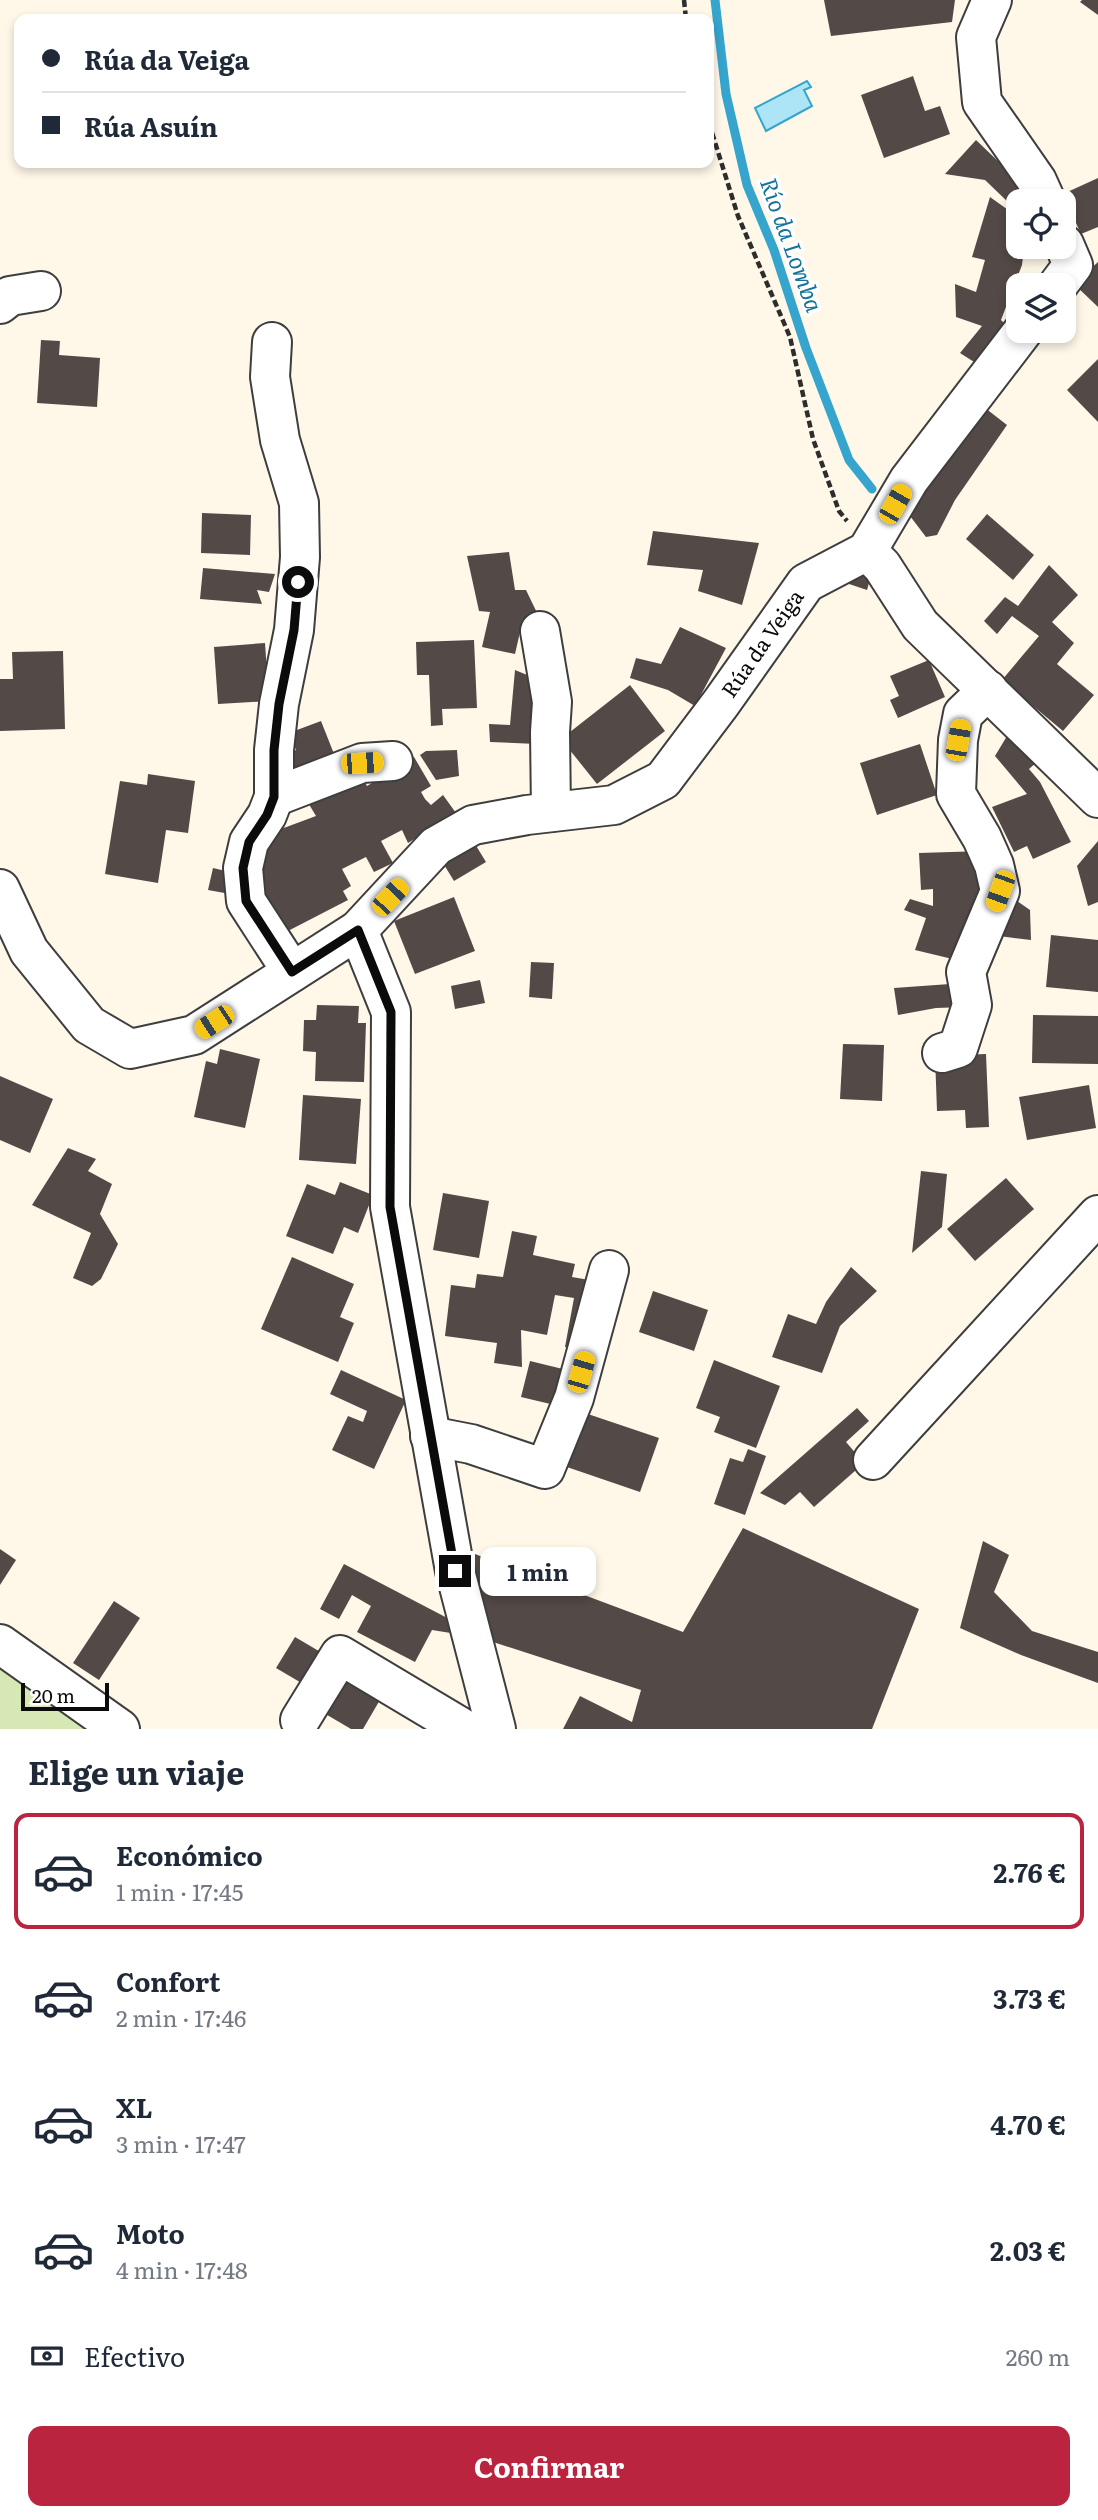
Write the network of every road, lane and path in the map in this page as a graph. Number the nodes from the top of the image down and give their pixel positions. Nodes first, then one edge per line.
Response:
1 (992, 0) edge
2 (714, 139) edge
3 (1041, 189) edge
4 (41, 291) dead end
5 (0, 304) edge
6 (272, 342) dead end
7 (1014, 343) edge
8 (867, 551) junction
9 (540, 631) dead end
10 (988, 690) junction
11 (393, 761) dead end
12 (274, 797) junction
13 (1098, 798) edge
14 (551, 812) junction
15 (0, 889) edge
16 (358, 930) junction
17 (15, 956) edge
18 (292, 972) junction
19 (942, 1053) dead end
20 (1098, 1215) edge
21 (610, 1270) dead end
22 (430, 1436) junction
23 (873, 1460) dead end
24 (0, 1644) edge
25 (300, 1720) dead end
26 (120, 1729) edge
27 (464, 1729) edge
28 (496, 1729) edge

1 - 3 street
2 - 8 path
4 - 5 street
6 - 12 street
7 - 8 street
8 - 10 street
8 - 14 street, Rúa da Veiga
9 - 14 street
10 - 13 street
10 - 19 street
11 - 12 street
12 - 18 street
14 - 16 street, Rúa da Veiga
15 - 17 street, Rúa da Veiga
16 - 18 street, Rúa da Veiga
16 - 22 street
17 - 18 street, Rúa da Veiga
20 - 23 street
21 - 22 street
22 - 28 street
24 - 26 street
25 - 27 street

